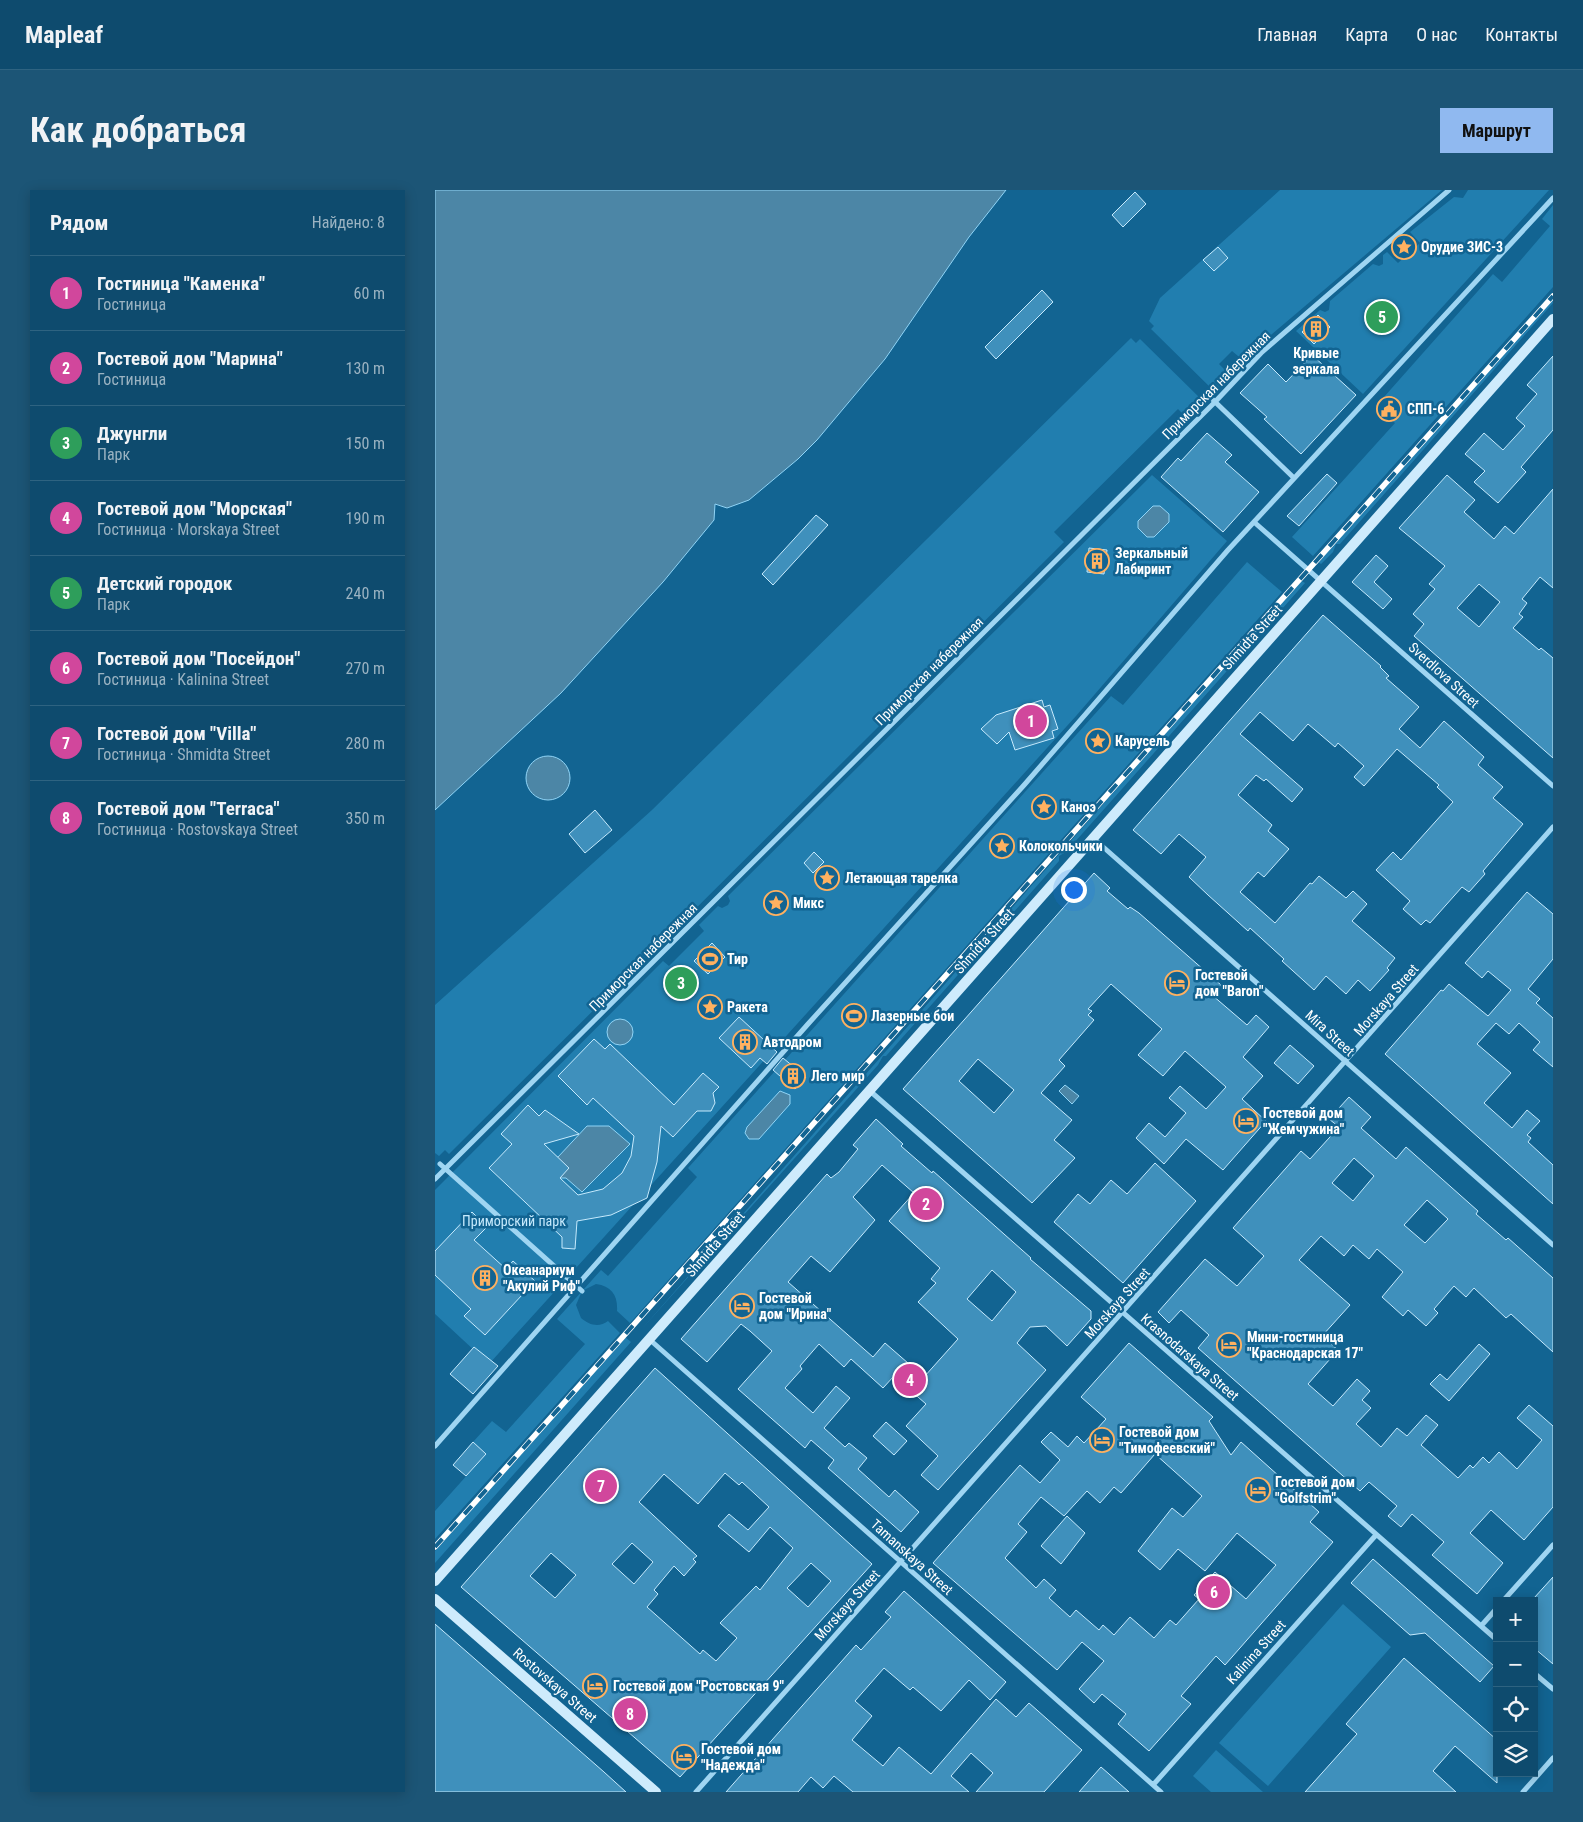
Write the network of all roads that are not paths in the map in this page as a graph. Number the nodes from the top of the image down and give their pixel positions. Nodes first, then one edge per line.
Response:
1 (1449, 190) edge
2 (1553, 198) edge
3 (1553, 319) edge
4 (1210, 397) dead end
5 (1215, 402) junction
6 (1294, 478) junction
7 (1254, 522) junction
8 (1321, 580) junction
9 (1553, 786) edge
10 (1553, 827) edge
11 (1093, 838) junction
12 (1346, 1062) junction
13 (869, 1090) junction
14 (440, 1164) dead end
15 (445, 1169) junction
16 (435, 1179) edge
17 (1553, 1245) edge
18 (577, 1286) junction
19 (582, 1291) dead end
20 (1123, 1312) junction
21 (649, 1339) junction
22 (435, 1446) edge
23 (1376, 1535) junction
24 (1553, 1545) edge
25 (901, 1562) junction
26 (435, 1581) edge
27 (1507, 1597) edge
28 (435, 1598) edge
29 (1493, 1612) edge
30 (1481, 1626) junction
31 (1493, 1636) edge
32 (1538, 1676) edge
33 (1553, 1689) edge
34 (1553, 1758) edge
35 (1153, 1785) junction
36 (656, 1792) edge
37 (696, 1792) edge
38 (1161, 1792) edge
39 (1523, 1792) edge

1 - 5 street, Приморская набережная
2 - 6 street
3 - 8 street, Shmidta Street
4 - 5 street
5 - 6 street
5 - 15 street, Приморская набережная
6 - 7 street
7 - 8 street, Sverdlova Street
7 - 18 street
8 - 9 street, Sverdlova Street
8 - 11 street, Shmidta Street
10 - 12 street, Morskaya Street
11 - 12 street, Mira Street
11 - 13 street, Shmidta Street
12 - 17 street, Mira Street
12 - 20 street, Morskaya Street
13 - 20 street, Krasnodarskaya Street
13 - 21 street, Shmidta Street
14 - 15 street
15 - 16 street, Приморская набережная
15 - 18 street
18 - 19 street
18 - 22 street
20 - 23 street, Krasnodarskaya Street
20 - 25 street, Morskaya Street
21 - 25 street, Tamanskaya Street
21 - 26 street, Shmidta Street
23 - 30 street, Krasnodarskaya Street
23 - 35 street, Kalinina Street
24 - 27 street
25 - 35 street, Tamanskaya Street
25 - 37 street, Morskaya Street
28 - 36 street, Rostovskaya Street
29 - 30 street
30 - 31 street, Krasnodarskaya Street
32 - 33 street
34 - 39 street
35 - 38 street, Tamanskaya Street

